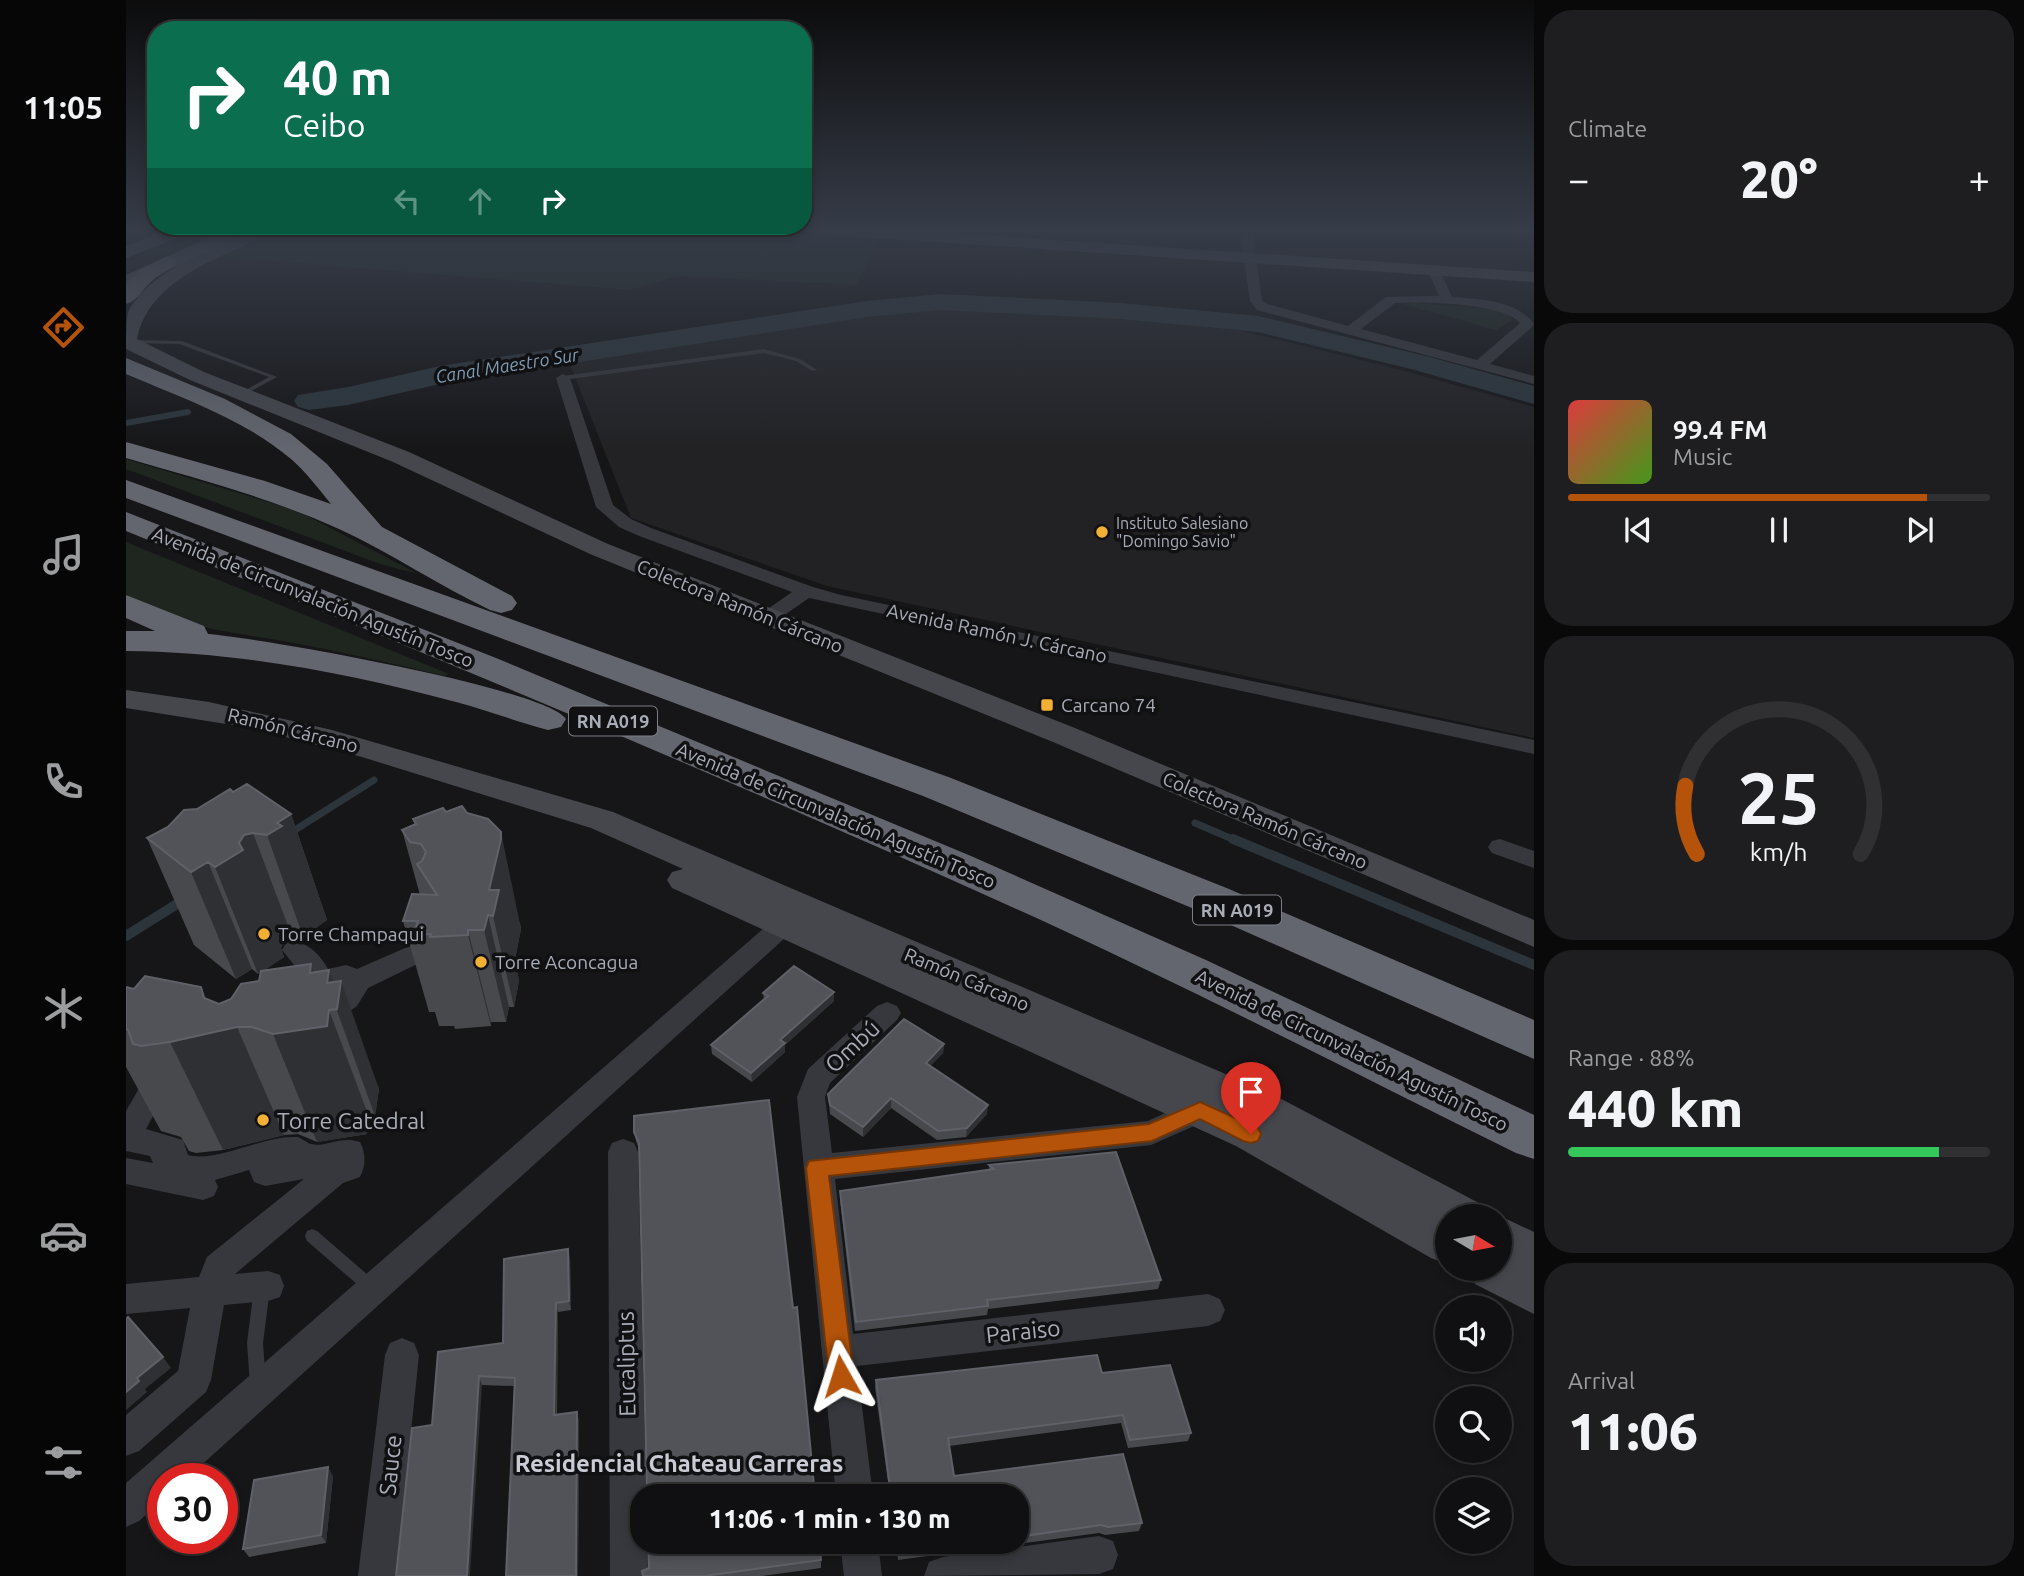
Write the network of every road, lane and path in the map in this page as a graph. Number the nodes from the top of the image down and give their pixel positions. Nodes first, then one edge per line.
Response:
1 (143, 304) edge
2 (1259, 304) edge
3 (1386, 304) edge
4 (1473, 304) edge
5 (1350, 331) junction
6 (127, 353) edge
7 (1480, 365) junction
8 (814, 370) dead end
9 (563, 379) joint
10 (1534, 380) edge
11 (242, 394) junction
12 (126, 450) edge
13 (126, 488) edge
14 (126, 521) edge
15 (378, 536) junction
16 (806, 591) junction
17 (126, 605) edge
18 (769, 617) junction
19 (126, 641) edge
20 (249, 646) junction
21 (126, 699) edge
22 (1534, 747) edge
23 (937, 787) junction
24 (1500, 847) dead end
25 (1534, 860) edge
26 (793, 917) junction
27 (1076, 919) junction
28 (1534, 934) edge
29 (435, 944) edge
30 (295, 950) dead end
31 (355, 982) junction
32 (322, 983) junction
33 (887, 1013) dead end
34 (1534, 1040) edge
35 (179, 1054) edge
36 (1206, 1097) junction
37 (126, 1138) edge
38 (1534, 1138) edge
39 (623, 1152) dead end
40 (817, 1168) junction
41 (126, 1171) edge
42 (203, 1187) dead end
43 (1440, 1204) edge
44 (312, 1236) dead end
45 (1435, 1237) edge
46 (1512, 1243) edge
47 (1534, 1255) edge
48 (1512, 1281) edge
49 (373, 1289) junction
50 (265, 1291) joint
51 (211, 1292) junction
52 (1534, 1293) edge
53 (126, 1299) edge
54 (1208, 1310) dead end
55 (839, 1352) junction
56 (402, 1354) dead end
57 (259, 1391) junction
58 (126, 1438) edge
59 (853, 1484) edge
60 (126, 1508) edge
61 (860, 1554) edge
62 (1099, 1555) dead end
63 (377, 1576) edge
64 (629, 1576) edge
65 (863, 1576) edge
66 (943, 1576) edge

1 - 6 main road
2 - 5 street
3 - 5 street
4 - 7 street
5 - 7 street
6 - 11 main road, Colectora Ramón Cárcano
6 - 11 lane
6 - 15 highway
7 - 10 street
8 - 9 lane
9 - 16 street, Avenida Ramón J. Cárcano
11 - 18 main road, Colectora Ramón Cárcano
12 - 15 highway
13 - 23 highway, Avenida de Circunvalación Agustín Tosco / RN A019
14 - 27 highway, Avenida de Circunvalación Agustín Tosco / RN A019
15 - 23 highway
16 - 18 street
16 - 22 street, Avenida Ramón J. Cárcano
17 - 20 highway
18 - 28 main road, Colectora Ramón Cárcano
19 - 20 highway
20 - 27 highway
21 - 26 main road, Ramón Cárcano
23 - 34 highway, Avenida de Circunvalación Agustín Tosco / RN A019
24 - 25 street
26 - 36 main road, Ramón Cárcano
26 - 49 street
27 - 38 highway, Avenida de Circunvalación Agustín Tosco / RN A019
29 - 31 street
30 - 32 street
31 - 32 street
31 - 32 street
33 - 40 street, Ombú
35 - 37 street
36 - 40 street
36 - 43 main road, Ramón Cárcano
36 - 45 main road, Ramón Cárcano
37 - 51 street
39 - 64 street, Eucaliptus
40 - 55 street, Ombú
41 - 42 street
44 - 49 lane
46 - 47 main road
48 - 52 main road
49 - 57 street
50 - 51 street
50 - 57 lane
51 - 53 street
51 - 58 street
54 - 55 street, Paraiso
55 - 59 street, Ombú
56 - 63 street, Sauce
57 - 60 street
61 - 65 street
62 - 66 street

